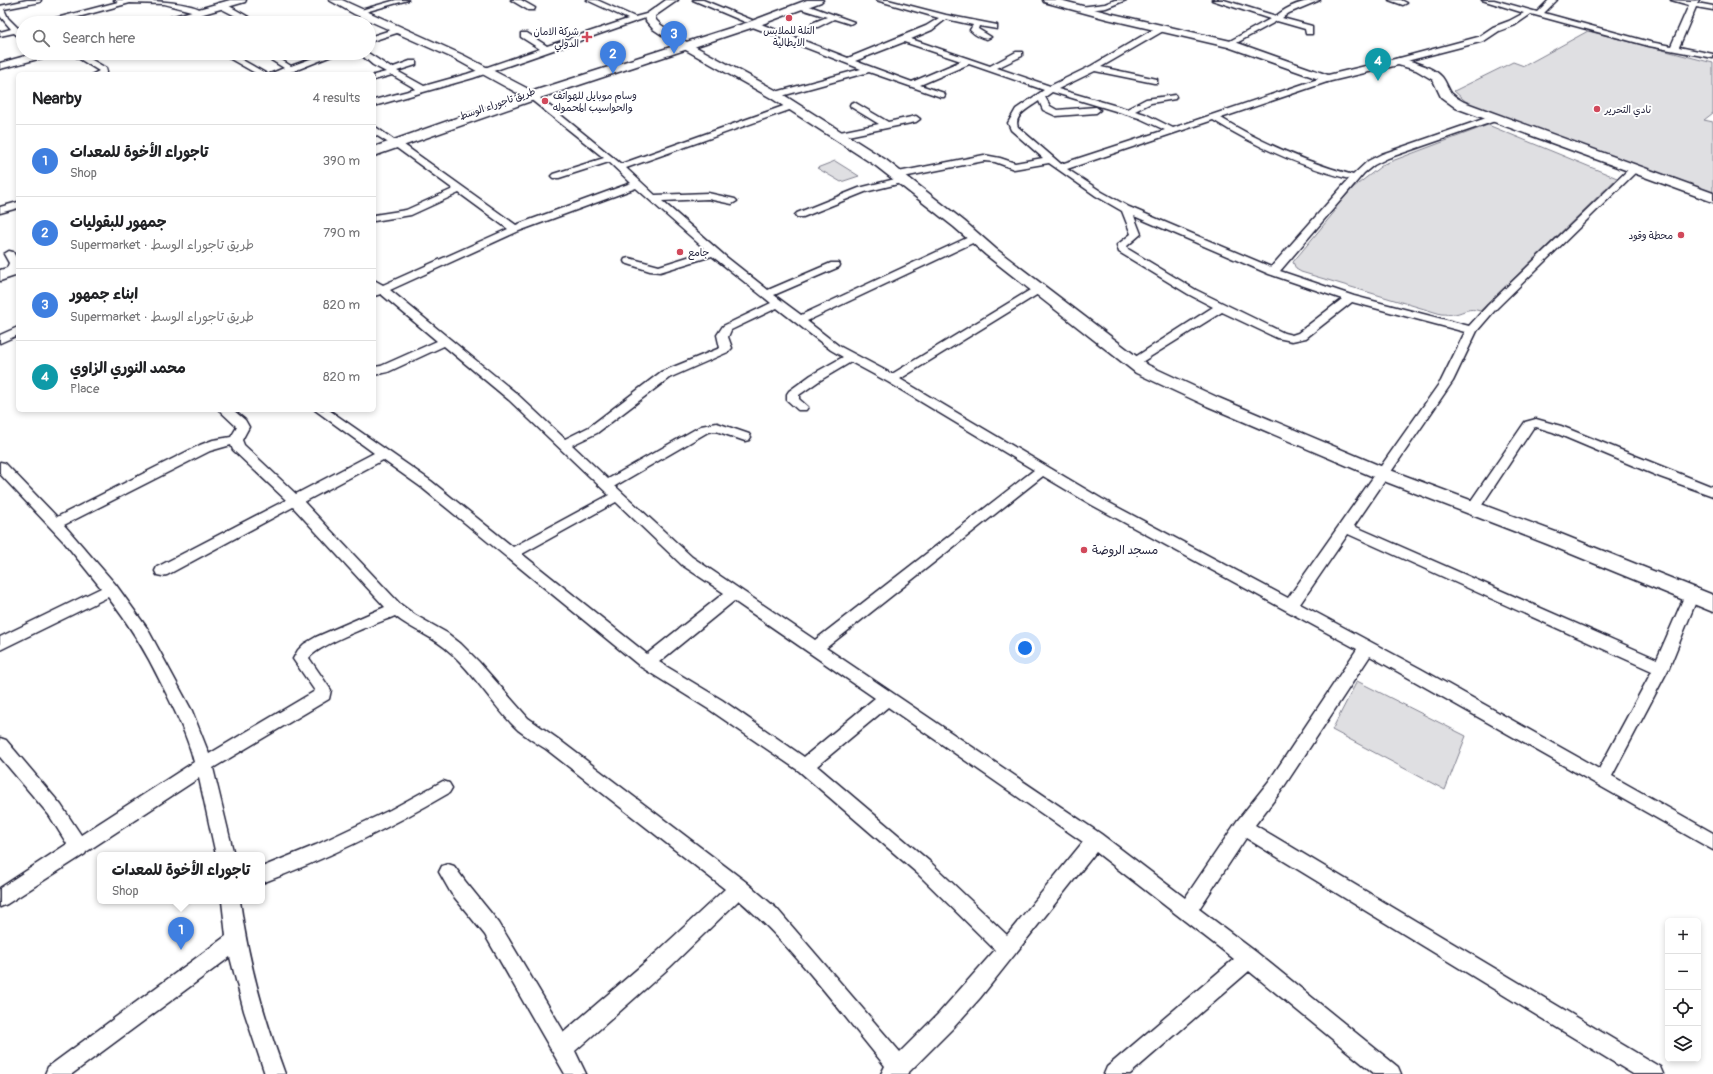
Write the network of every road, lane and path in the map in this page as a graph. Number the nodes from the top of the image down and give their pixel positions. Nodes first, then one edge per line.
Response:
1 (37, 0) edge
2 (118, 0) edge
3 (241, 0) edge
4 (334, 0) edge
5 (404, 0) edge
6 (515, 0) edge
7 (591, 0) edge
8 (673, 0) edge
9 (696, 0) edge
10 (817, 0) edge
11 (880, 0) edge
12 (1048, 0) edge
13 (1122, 0) edge
14 (1216, 0) edge
15 (1290, 0) edge
16 (1316, 0) edge
17 (1393, 0) edge
18 (1486, 0) edge
19 (1553, 0) edge
20 (1675, 0) edge
21 (127, 2) junction
22 (1694, 2) edge
23 (802, 3) edge
24 (1403, 3) dead end
25 (1304, 4) junction
26 (221, 5) junction
27 (531, 8) dead end
28 (1713, 8) edge
29 (0, 9) edge
30 (1080, 9) junction
31 (199, 12) junction
32 (358, 12) junction
33 (1530, 12) junction
34 (1539, 14) junction
35 (74, 16) edge
36 (185, 16) edge
37 (242, 16) edge
38 (367, 16) edge
39 (650, 16) junction
40 (833, 17) junction
41 (945, 17) junction
42 (634, 18) junction
43 (1277, 18) junction
44 (376, 20) edge
45 (750, 22) junction
46 (850, 22) dead end
47 (977, 23) junction
48 (815, 25) dead end
49 (994, 27) dead end
50 (16, 28) edge
51 (1162, 28) junction
52 (397, 30) junction
53 (16, 31) edge
54 (1309, 32) dead end
55 (0, 34) edge
56 (524, 35) dead end
57 (988, 37) dead end
58 (376, 38) edge
59 (904, 39) junction
60 (1232, 44) junction
61 (684, 45) junction
62 (546, 49) junction
63 (1674, 49) junction
64 (1019, 54) dead end
65 (1713, 56) edge
66 (22, 60) edge
67 (86, 60) edge
68 (237, 60) edge
69 (277, 60) edge
70 (314, 60) edge
71 (374, 60) edge
72 (847, 61) junction
73 (968, 61) junction
74 (1399, 61) junction
75 (413, 63) dead end
76 (0, 66) edge
77 (291, 68) junction
78 (991, 68) junction
79 (1094, 68) junction
80 (869, 69) junction
81 (486, 71) junction
82 (102, 72) edge
83 (259, 72) edge
84 (280, 72) edge
85 (392, 72) junction
86 (376, 77) edge
87 (1327, 80) junction
88 (1154, 82) dead end
89 (912, 86) junction
90 (422, 89) junction
91 (1051, 89) junction
92 (529, 95) junction
93 (776, 95) junction
94 (941, 95) dead end
95 (1041, 97) junction
96 (1172, 97) dead end
97 (376, 102) edge
98 (854, 105) dead end
99 (792, 106) junction
100 (1096, 110) dead end
101 (1128, 112) junction
102 (1214, 117) junction
103 (1495, 118) junction
104 (916, 119) dead end
105 (887, 125) junction
106 (1171, 130) junction
107 (376, 131) edge
108 (838, 135) junction
109 (393, 142) junction
110 (376, 146) edge
111 (376, 151) edge
112 (1049, 160) junction
113 (616, 163) junction
114 (1060, 168) junction
115 (1634, 170) junction
116 (556, 176) dead end
117 (900, 177) junction
118 (1355, 178) junction
119 (637, 184) junction
120 (460, 189) junction
121 (653, 198) junction
122 (1713, 198) edge
123 (732, 201) dead end
124 (16, 206) edge
125 (1126, 209) junction
126 (0, 210) edge
127 (800, 215) dead end
128 (376, 218) edge
129 (515, 229) junction
130 (976, 238) junction
131 (714, 252) junction
132 (9, 254) edge
133 (629, 260) dead end
134 (835, 265) dead end
135 (1273, 272) junction
136 (9, 276) edge
137 (377, 289) edge
138 (1039, 289) junction
139 (767, 294) junction
140 (1350, 298) junction
141 (779, 303) junction
142 (1220, 308) junction
143 (800, 320) junction
144 (1472, 330) junction
145 (16, 331) edge
146 (0, 340) edge
147 (446, 341) junction
148 (851, 357) junction
149 (1133, 363) junction
150 (376, 370) edge
151 (892, 379) junction
152 (802, 407) dead end
153 (228, 412) edge
154 (324, 412) edge
155 (745, 437) dead end
156 (236, 440) junction
157 (564, 444) junction
158 (383, 454) junction
159 (0, 466) edge
160 (1042, 470) junction
161 (1383, 474) junction
162 (612, 491) junction
163 (1713, 492) edge
164 (296, 501) junction
165 (1473, 508) junction
166 (54, 524) junction
167 (1347, 528) junction
168 (511, 554) junction
169 (162, 572) dead end
170 (111, 589) junction
171 (734, 593) junction
172 (1707, 600) edge
173 (1292, 606) junction
174 (396, 609) junction
175 (0, 644) edge
176 (1367, 647) junction
177 (816, 648) junction
178 (647, 663) junction
179 (1660, 668) junction
180 (887, 698) junction
181 (0, 745) edge
182 (204, 765) junction
183 (805, 766) junction
184 (1602, 780) junction
185 (443, 788) dead end
186 (1243, 827) junction
187 (1095, 840) junction
188 (1713, 842) edge
189 (79, 848) junction
190 (224, 852) edge
191 (448, 872) dead end
192 (265, 874) edge
193 (739, 888) junction
194 (0, 898) edge
195 (231, 904) edge
196 (1187, 910) junction
197 (237, 940) junction
198 (1007, 948) junction
199 (1249, 959) junction
200 (562, 1048) junction
201 (895, 1070) edge
202 (55, 1074) edge
203 (275, 1074) edge
204 (576, 1074) edge
205 (1114, 1074) edge
206 (1391, 1074) edge
207 (1653, 1074) edge

1 - 29 street
2 - 21 street
3 - 26 street
4 - 32 street
5 - 32 street
6 - 27 street
7 - 42 street
8 - 39 street
9 - 45 street
10 - 23 main road
11 - 41 street
12 - 30 street
13 - 30 street
14 - 43 street
15 - 25 street
16 - 25 street
17 - 24 street
18 - 33 street
19 - 34 street
20 - 22 street
21 - 31 street
21 - 35 street
22 - 28 street
22 - 63 street
23 - 40 street
23 - 45 main road
25 - 43 street
26 - 31 street
26 - 37 street
29 - 50 street
30 - 51 street
31 - 36 street
32 - 38 street
33 - 34 street
33 - 74 street
34 - 63 street
39 - 42 street
39 - 61 street
40 - 46 street
40 - 48 street
41 - 47 street
41 - 59 street
42 - 62 street
43 - 54 street
43 - 60 street
44 - 52 street
45 - 61 main road
45 - 72 street
47 - 49 street
47 - 57 street
51 - 60 street
51 - 79 street
52 - 58 street
52 - 81 street
53 - 55 street
56 - 62 street
59 - 72 street
59 - 73 street
60 - 87 street
61 - 92 main road
61 - 93 street
62 - 81 street
63 - 65 street
64 - 78 street
66 - 76 street
67 - 82 street
68 - 83 street
69 - 77 street
70 - 77 street
71 - 85 street
72 - 80 street
73 - 78 street
73 - 89 street
74 - 87 street
74 - 103 street
75 - 85 street
77 - 84 street
78 - 91 street
79 - 88 street
79 - 91 street
80 - 89 street
80 - 93 street
81 - 90 street
81 - 92 street
85 - 86 street
85 - 90 street
87 - 102 street
89 - 94 street
90 - 97 street
91 - 95 street
91 - 101 street
92 - 109 main road
92 - 113 street
93 - 99 street
95 - 100 street
95 - 112 street
96 - 101 street
98 - 105 street
99 - 108 street
99 - 113 street
101 - 106 street
102 - 106 street
102 - 118 street
103 - 115 street
103 - 118 street
104 - 105 street
105 - 108 street
106 - 114 street
107 - 109 street
108 - 117 street
109 - 110 main road
109 - 111 main road
109 - 120 street
112 - 114 street
112 - 117 street
113 - 116 street
113 - 119 street
114 - 125 street
115 - 122 street
115 - 144 street
117 - 127 street
117 - 130 street
118 - 135 street
119 - 121 street
119 - 129 street
120 - 128 street
120 - 129 street
121 - 123 street
121 - 131 street
124 - 126 street
125 - 135 street
125 - 142 street
129 - 137 street
130 - 138 street
130 - 143 street
131 - 133 street
131 - 139 street
132 - 136 street
134 - 139 street
135 - 140 street
137 - 147 street
138 - 149 street
138 - 151 street
139 - 141 street
140 - 142 street
140 - 144 street
141 - 143 street
141 - 157 street
142 - 149 street
143 - 148 street
144 - 161 street
145 - 146 street
147 - 150 street
147 - 157 street
148 - 151 street
148 - 152 street
149 - 161 street
151 - 160 street
153 - 156 street
154 - 158 street
155 - 162 street
156 - 164 street
156 - 166 street
157 - 162 street
158 - 164 street
158 - 168 street
159 - 166 street
160 - 173 street
160 - 177 street
161 - 165 street
161 - 167 street
162 - 168 street
162 - 171 street
163 - 165 street
164 - 169 street
164 - 174 street
165 - 172 street
166 - 170 street
167 - 173 street
167 - 179 street
168 - 178 street
170 - 175 street
170 - 182 street
171 - 177 street
171 - 178 street
172 - 179 street
173 - 176 street
174 - 182 street
174 - 193 street
176 - 184 street
176 - 186 street
177 - 180 street
178 - 183 street
179 - 184 street
180 - 183 street
180 - 187 street
181 - 189 street
182 - 189 street
182 - 190 street
183 - 198 street
184 - 188 street
185 - 192 street
186 - 196 street
186 - 207 street
187 - 196 street
187 - 198 street
189 - 194 street
191 - 200 street
193 - 200 street
193 - 201 street
195 - 197 street
196 - 199 street
197 - 202 street
197 - 203 street
198 - 201 street
199 - 205 street
199 - 206 street
200 - 204 street

